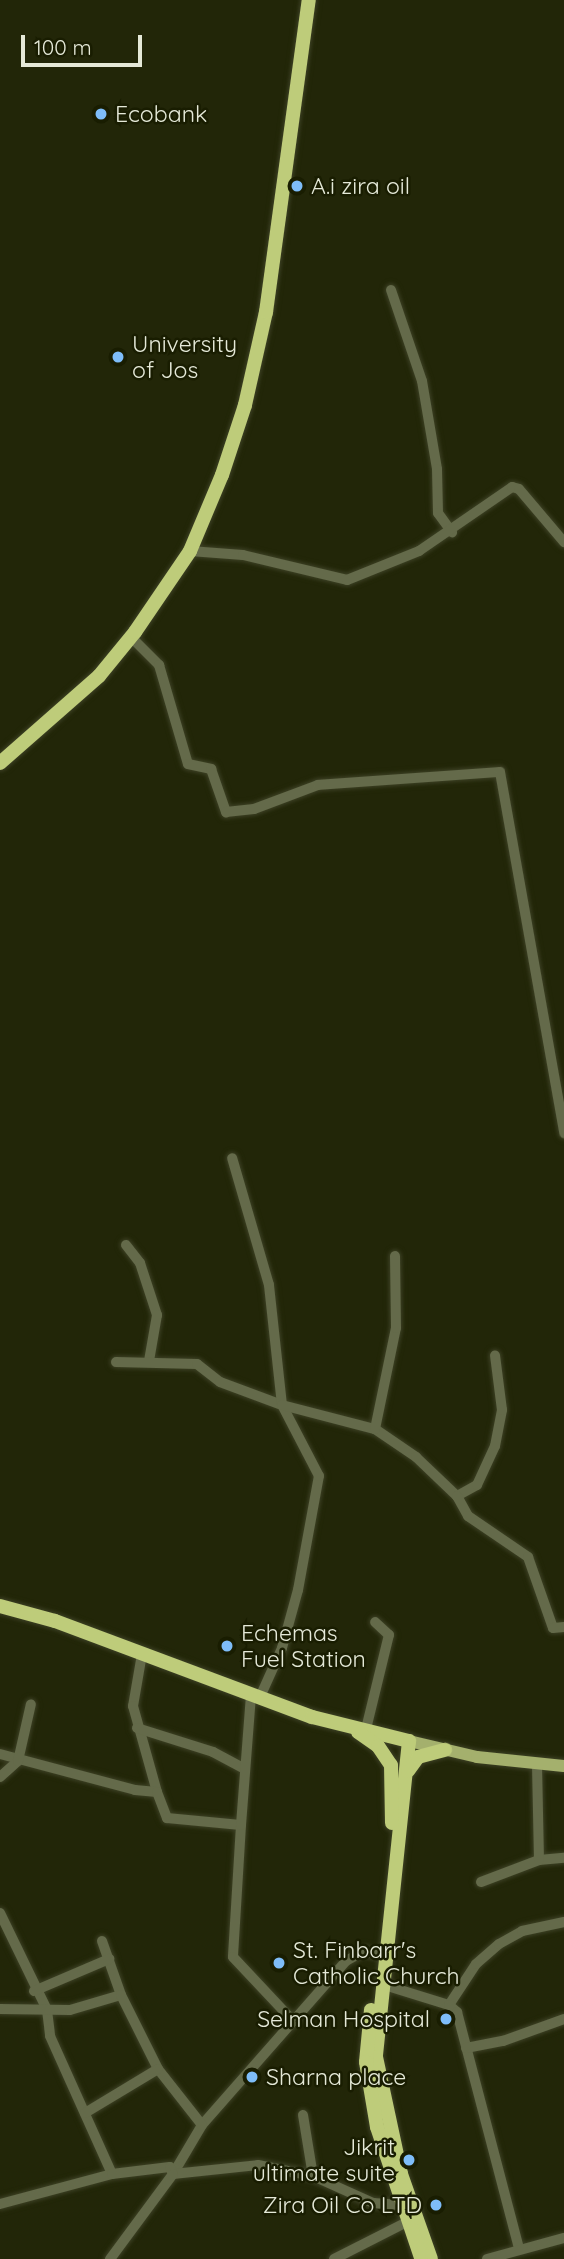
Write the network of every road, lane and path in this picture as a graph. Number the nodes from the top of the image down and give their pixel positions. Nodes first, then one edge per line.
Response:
1 (309, 0) edge
2 (391, 290) dead end
3 (452, 532) junction
4 (564, 542) edge
5 (190, 551) junction
6 (131, 636) junction
7 (0, 763) edge
8 (564, 1133) edge
9 (232, 1158) dead end
10 (127, 1245) dead end
11 (395, 1256) dead end
12 (495, 1355) dead end
13 (149, 1361) junction
14 (116, 1362) dead end
15 (282, 1405) junction
16 (375, 1429) junction
17 (457, 1496) junction
18 (0, 1606) edge
19 (375, 1622) dead end
20 (564, 1627) edge
21 (142, 1654) junction
22 (255, 1696) junction
23 (32, 1704) dead end
24 (349, 1725) junction
25 (137, 1728) junction
26 (366, 1729) junction
27 (409, 1741) junction
28 (445, 1750) junction
29 (0, 1754) edge
30 (19, 1761) junction
31 (537, 1765) junction
32 (564, 1766) edge
33 (243, 1768) junction
34 (406, 1776) junction
35 (0, 1777) edge
36 (156, 1792) junction
37 (242, 1825) junction
38 (564, 1858) edge
39 (539, 1860) junction
40 (481, 1882) dead end
41 (0, 1913) edge
42 (564, 1923) edge
43 (102, 1941) dead end
44 (376, 1954) junction
45 (108, 1959) junction
46 (381, 1984) junction
47 (34, 1991) junction
48 (121, 1995) junction
49 (450, 2005) junction
50 (0, 2009) edge
51 (47, 2010) junction
52 (564, 2019) edge
53 (293, 2021) junction
54 (466, 2048) junction
55 (158, 2069) junction
56 (85, 2113) junction
57 (303, 2115) dead end
58 (202, 2125) junction
59 (112, 2174) junction
60 (173, 2174) junction
61 (313, 2176) junction
62 (0, 2204) edge
63 (401, 2205) junction
64 (407, 2222) junction
65 (564, 2238) edge
66 (519, 2249) junction
67 (110, 2259) edge
68 (334, 2259) edge
69 (421, 2259) edge
70 (431, 2259) edge
71 (486, 2259) edge

1 - 5 highway
2 - 3 street
3 - 4 street
3 - 5 street
5 - 6 highway
6 - 7 highway
6 - 8 street
9 - 15 street
10 - 13 street
11 - 16 street
12 - 17 street
13 - 14 street
13 - 15 street
15 - 16 street
15 - 22 street
16 - 17 street
17 - 20 street
18 - 21 highway
19 - 26 street
21 - 22 highway
21 - 25 street
22 - 24 highway
22 - 33 street
23 - 30 street
24 - 26 highway
24 - 44 highway
25 - 33 street
25 - 36 street
26 - 27 highway
27 - 28 main road
27 - 34 highway
28 - 31 main road
28 - 34 highway
29 - 30 street
30 - 35 street
30 - 36 street
31 - 32 main road
31 - 39 street
33 - 37 street
34 - 46 highway
36 - 37 street
37 - 53 street
38 - 39 street
39 - 40 street
41 - 47 street
42 - 49 street
43 - 45 street
44 - 53 street
44 - 63 highway
45 - 47 street
45 - 48 street
46 - 49 street
46 - 70 highway
47 - 51 street
48 - 51 street
48 - 55 street
49 - 54 street
50 - 51 street
51 - 56 street
52 - 54 street
53 - 58 street
54 - 66 street
55 - 56 street
55 - 58 street
56 - 59 street
57 - 61 street
58 - 60 street
59 - 60 street
59 - 62 street
60 - 61 street
60 - 67 street
61 - 63 street
63 - 64 highway
64 - 68 street
64 - 69 highway
65 - 66 street
66 - 71 street

